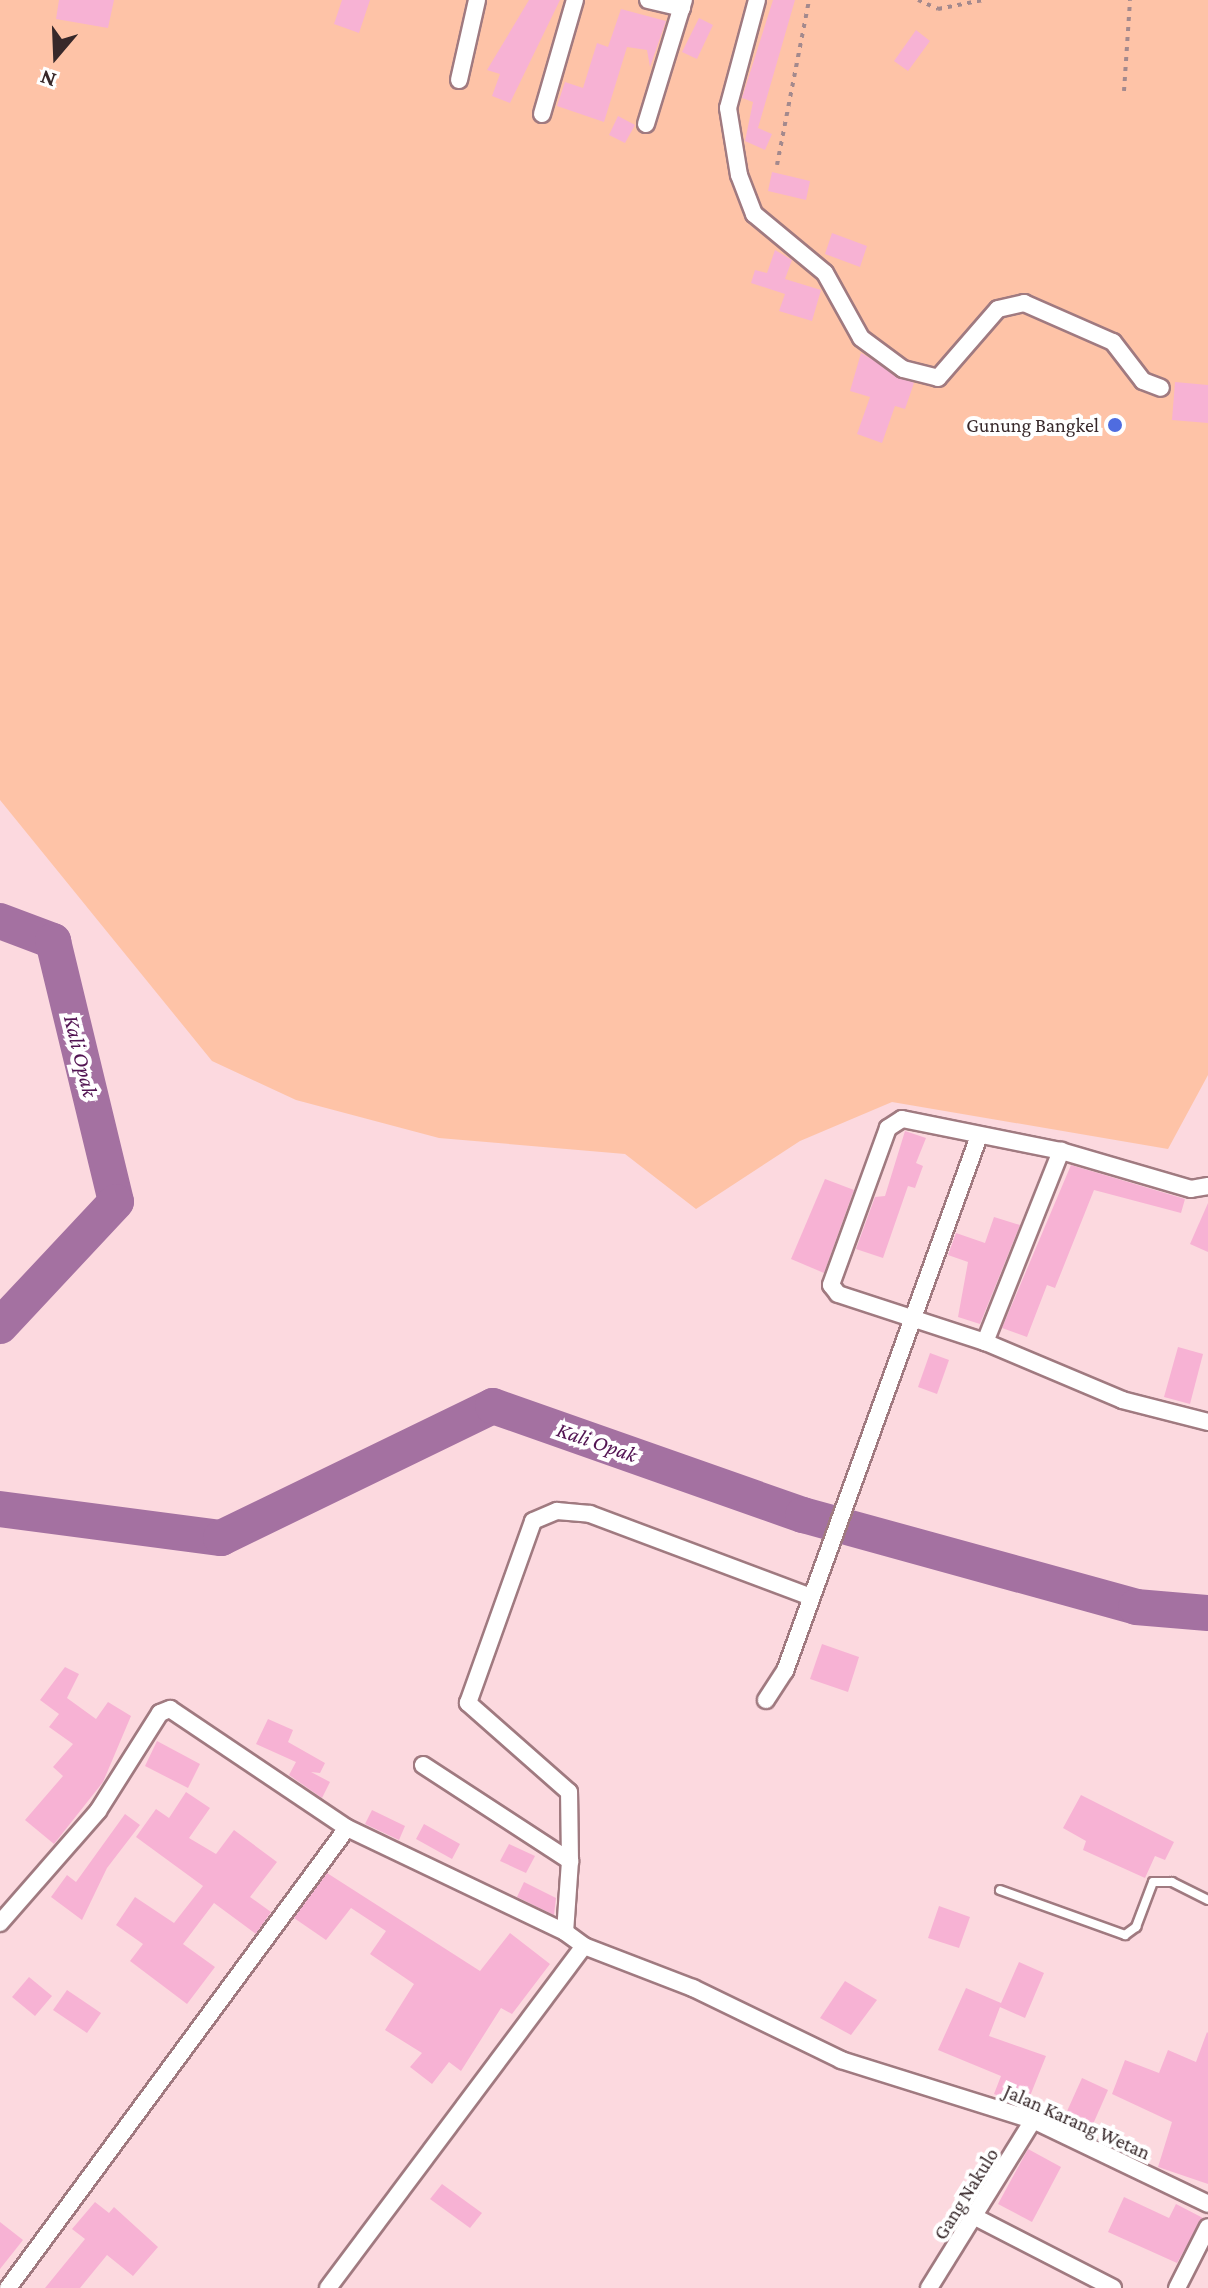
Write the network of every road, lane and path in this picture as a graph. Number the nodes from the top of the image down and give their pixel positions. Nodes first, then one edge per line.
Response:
1 (477, 0) edge
2 (575, 0) edge
3 (648, 0) edge
4 (757, 0) edge
5 (809, 0) edge
6 (918, 0) edge
7 (983, 0) edge
8 (1130, 0) edge
9 (683, 4) edge
10 (459, 80) dead end
11 (1124, 91) dead end
12 (542, 114) dead end
13 (646, 124) dead end
14 (777, 165) dead end
15 (1161, 388) dead end
16 (979, 1136) junction
17 (1061, 1151) junction
18 (1208, 1186) edge
19 (908, 1316) junction
20 (985, 1342) junction
21 (1208, 1422) edge
22 (811, 1597) junction
23 (766, 1700) dead end
24 (423, 1765) dead end
25 (347, 1828) junction
26 (570, 1861) junction
27 (1000, 1890) dead end
28 (1208, 1900) edge
29 (0, 1923) edge
30 (565, 1932) junction
31 (584, 1946) junction
32 (1033, 2120) junction
33 (1208, 2204) edge
34 (977, 2218) junction
35 (1208, 2227) edge
36 (6, 2282) edge
37 (328, 2288) edge
38 (929, 2288) edge
39 (1113, 2288) edge
40 (1177, 2288) edge

1 - 10 street
2 - 12 street
3 - 9 street
4 - 15 street
5 - 14 path
6 - 7 path
8 - 11 path
9 - 13 street
16 - 17 street
16 - 19 street
16 - 19 street
17 - 18 street
17 - 20 street
19 - 20 street
19 - 22 street
20 - 21 street
22 - 23 street
22 - 26 street
24 - 26 street
25 - 29 street, Jalan Karang Wetan
25 - 30 street, Jalan Karang Wetan
25 - 36 street
26 - 30 street
27 - 28 lane
30 - 31 street, Jalan Karang Wetan
31 - 32 street, Jalan Karang Wetan
31 - 37 street
32 - 33 street, Jalan Karang Wetan
32 - 34 street, Gang Nakulo
34 - 38 street, Gang Nakulo
34 - 39 street
35 - 40 street

